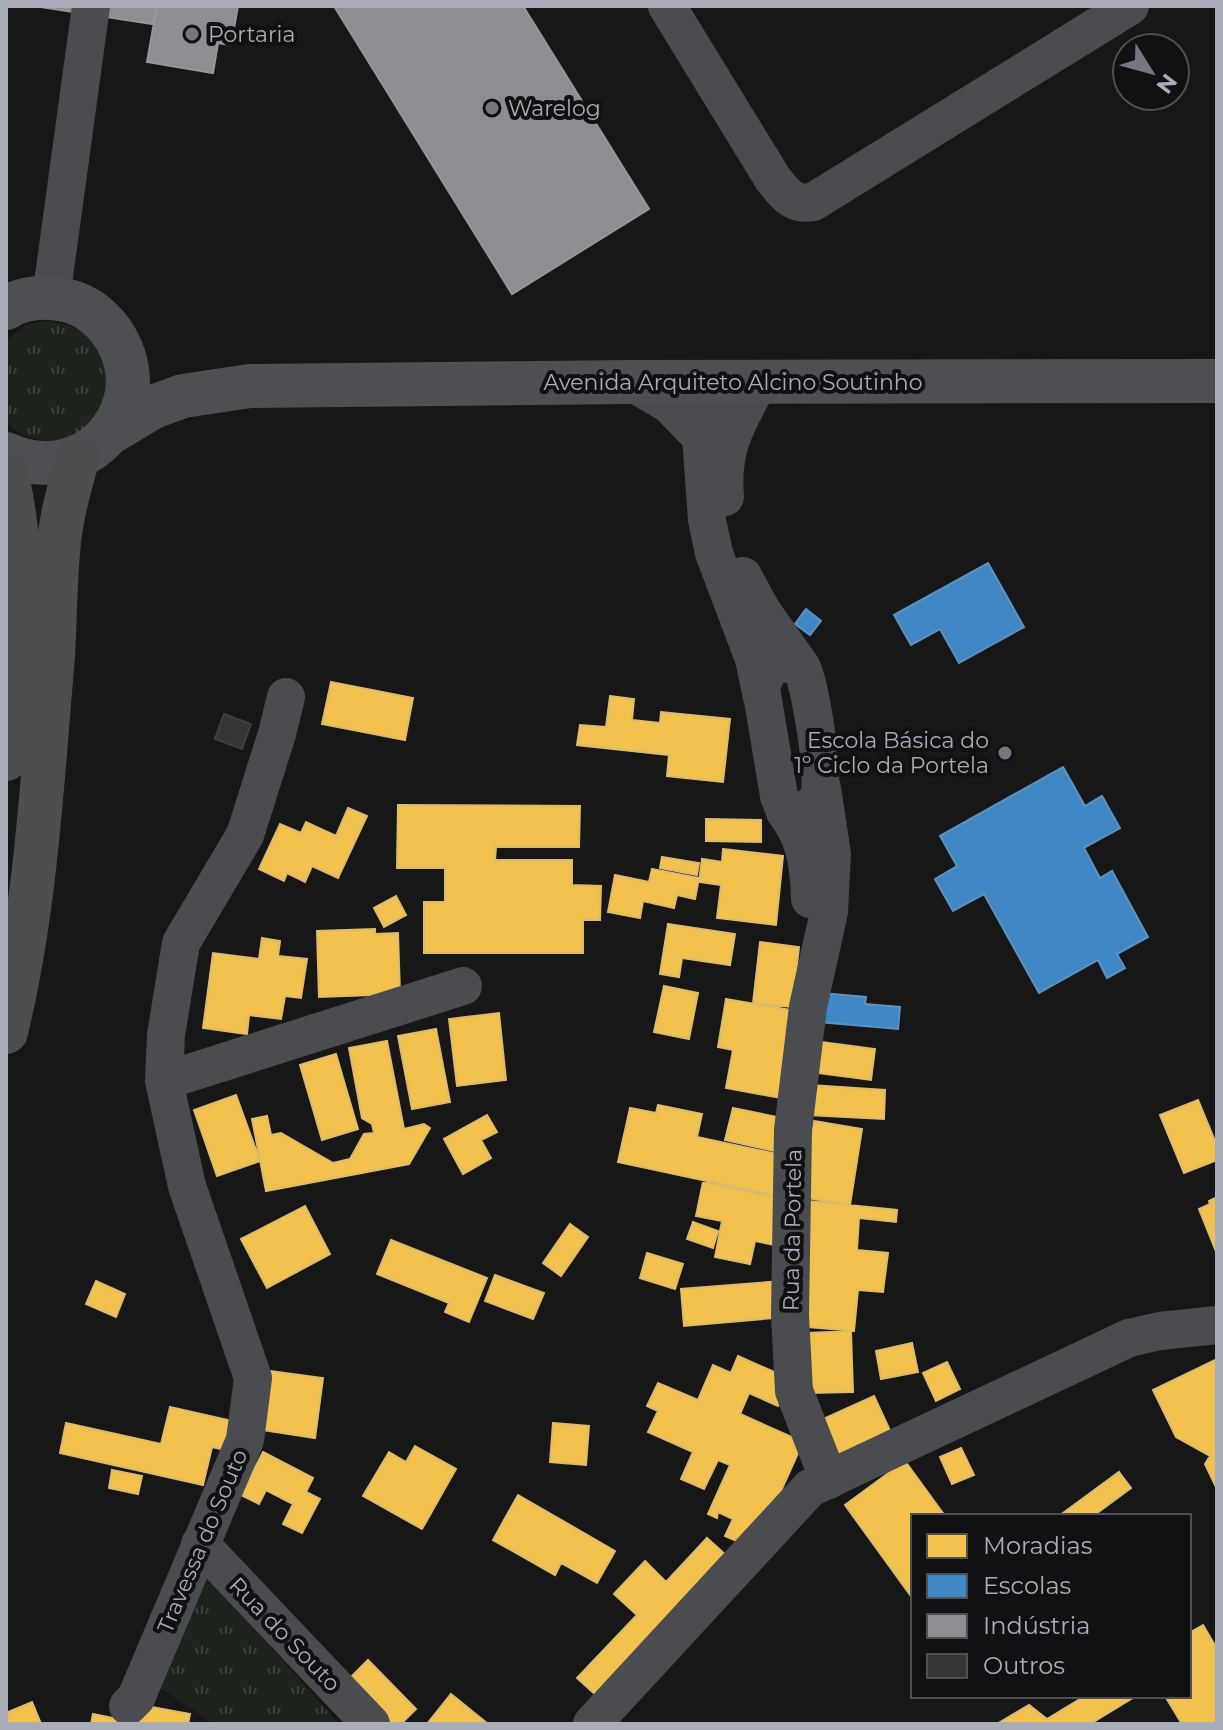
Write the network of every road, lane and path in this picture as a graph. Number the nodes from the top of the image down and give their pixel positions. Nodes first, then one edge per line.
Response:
1 (91, 6) edge
2 (667, 6) edge
3 (1130, 6) edge
4 (51, 298) junction
5 (6, 308) edge
6 (117, 339) junction
7 (1217, 381) edge
8 (631, 382) junction
9 (710, 382) junction
10 (759, 382) junction
11 (250, 386) junction
12 (701, 437) junction
13 (94, 445) junction
14 (6, 454) edge
15 (6, 473) edge
16 (802, 668) junction
17 (286, 697) dead end
18 (765, 710) junction
19 (6, 759) edge
20 (822, 788) junction
21 (785, 812) junction
22 (814, 974) junction
23 (463, 986) dead end
24 (6, 1032) edge
25 (164, 1081) junction
26 (1217, 1325) edge
27 (829, 1480) junction
28 (200, 1544) junction
29 (128, 1706) dead end
30 (371, 1724) edge
31 (592, 1724) edge

1 - 4 street
2 - 3 street
4 - 5 main road
4 - 6 main road, Avenida Arquiteto Alcino Soutinho
6 - 11 main road, Avenida Arquiteto Alcino Soutinho
6 - 13 main road
7 - 10 main road, Avenida Arquiteto Alcino Soutinho
8 - 9 main road, Avenida Arquiteto Alcino Soutinho
8 - 11 main road, Avenida Arquiteto Alcino Soutinho
8 - 12 street
9 - 10 main road, Avenida Arquiteto Alcino Soutinho
9 - 12 street, Rua da Portela
10 - 16 street, Rua da Portela
11 - 13 main road, Avenida Arquiteto Alcino Soutinho
12 - 18 street, Rua da Portela
13 - 14 main road
13 - 24 highway
15 - 19 highway
16 - 18 street, Rua da Portela
16 - 20 street, Rua da Portela
17 - 25 street, Travessa do Souto
18 - 21 street, Rua da Portela
20 - 21 street
20 - 22 street, Rua da Portela
21 - 22 street, Rua da Portela
22 - 27 street, Rua da Portela
23 - 25 street
25 - 28 street, Travessa do Souto
26 - 27 street
27 - 31 street
28 - 29 street, Travessa do Souto
28 - 30 street, Rua do Souto

